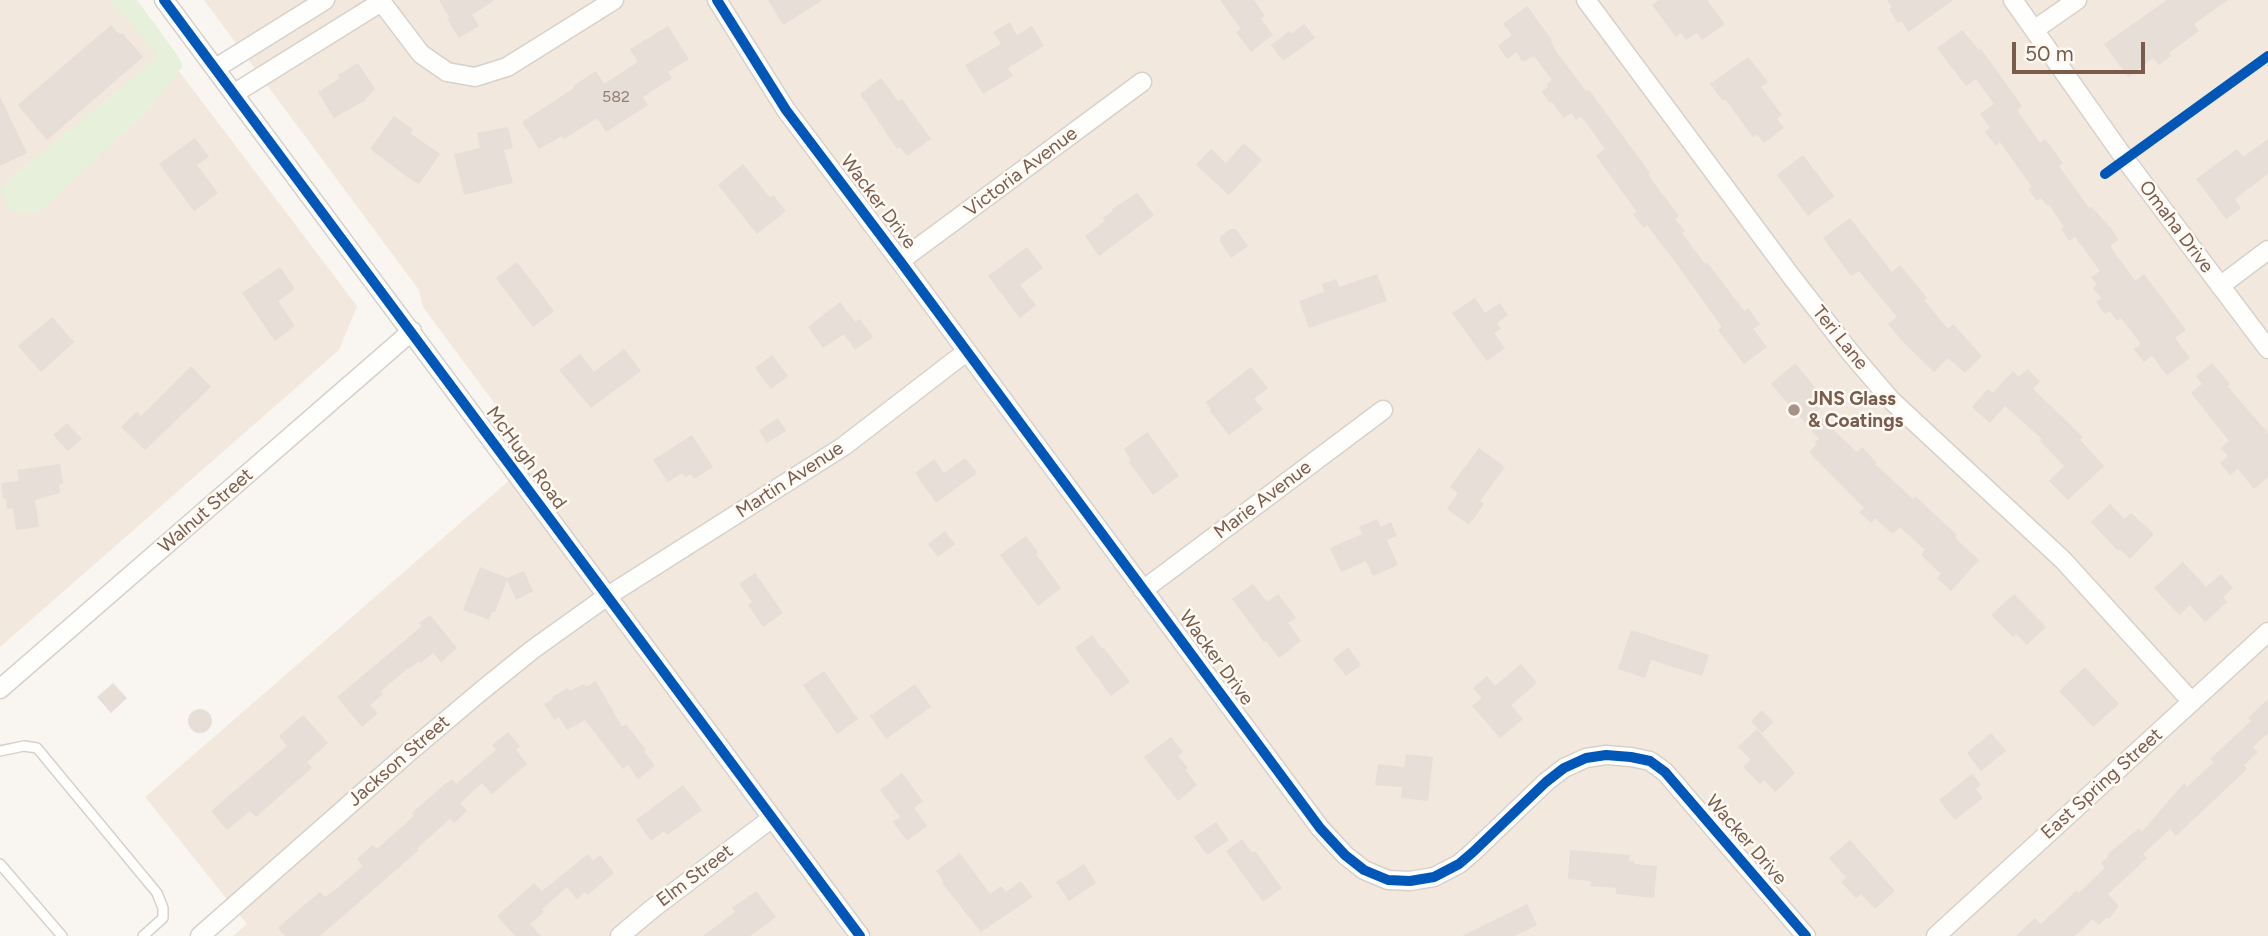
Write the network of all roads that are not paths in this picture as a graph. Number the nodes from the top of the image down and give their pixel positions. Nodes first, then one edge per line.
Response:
1 (164, 0) edge
2 (326, 0) edge
3 (614, 0) edge
4 (717, 0) edge
5 (1586, 0) edge
6 (2013, 0) edge
7 (2077, 0) edge
8 (381, 1) edge
9 (2034, 30) junction
10 (216, 68) junction
11 (1142, 82) dead end
12 (235, 93) junction
13 (2268, 250) edge
14 (900, 261) junction
15 (2220, 286) junction
16 (412, 331) junction
17 (2268, 349) edge
18 (966, 352) junction
19 (1383, 410) dead end
20 (1143, 590) junction
21 (606, 597) junction
22 (2268, 632) edge
23 (0, 690) edge
24 (2192, 702) junction
25 (0, 751) edge
26 (772, 818) junction
27 (0, 864) edge
28 (62, 936) edge
29 (143, 936) edge
30 (200, 936) edge
31 (620, 936) edge
32 (860, 936) edge
33 (1806, 936) edge
34 (1936, 936) edge

1 - 10 street, McHugh Road
2 - 10 street
3 - 8 street
4 - 14 street, Wacker Drive
5 - 24 street, Teri Lane
6 - 9 street, Omaha Drive
7 - 9 street
8 - 12 street
9 - 15 street, Omaha Drive
10 - 12 street, McHugh Road
11 - 14 street, Victoria Avenue
12 - 16 street, McHugh Road
13 - 15 street
14 - 18 street, Wacker Drive
15 - 17 street, Omaha Drive
16 - 21 street, McHugh Road
16 - 23 street, Walnut Street
18 - 20 street, Wacker Drive
18 - 21 street, Martin Avenue
19 - 20 street, Marie Avenue
20 - 33 street, Wacker Drive
21 - 26 street, McHugh Road
21 - 30 street, Jackson Street
22 - 24 street, East Spring Street
24 - 34 street, East Spring Street
25 - 29 lane
26 - 31 street, Elm Street
26 - 32 street, McHugh Road
27 - 28 lane

